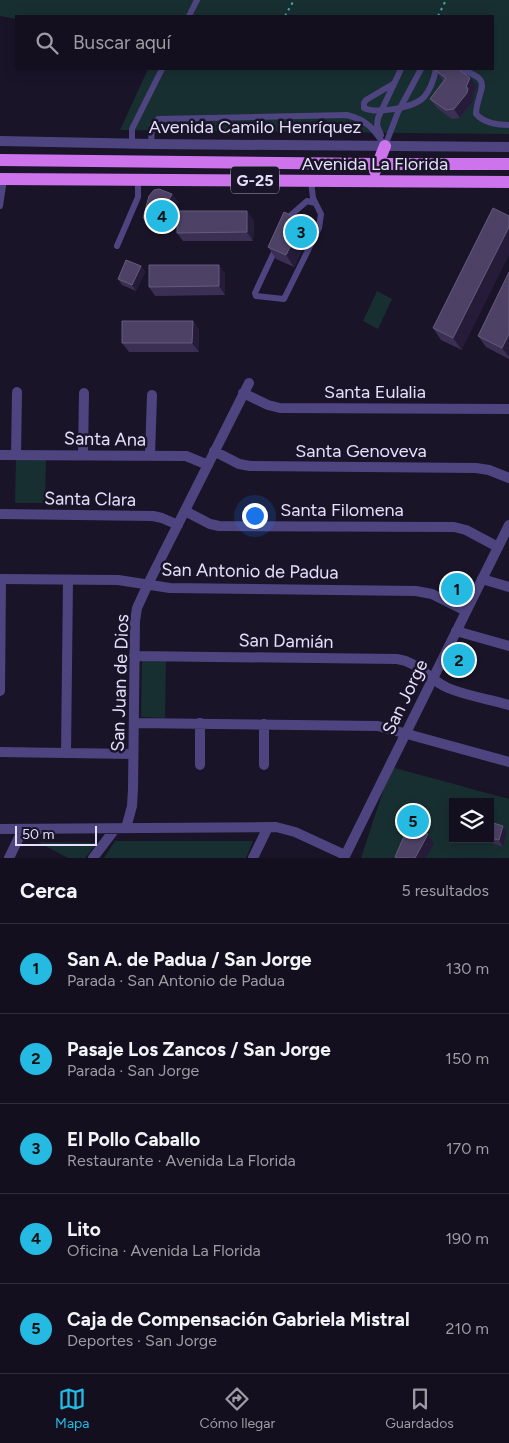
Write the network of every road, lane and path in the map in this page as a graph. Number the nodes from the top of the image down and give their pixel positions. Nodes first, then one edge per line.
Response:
1 (197, 0) edge
2 (294, 0) edge
3 (446, 0) edge
4 (190, 15) edge
5 (286, 15) edge
6 (438, 15) edge
7 (162, 70) edge
8 (401, 70) edge
9 (420, 70) edge
10 (436, 70) edge
11 (461, 70) edge
12 (394, 84) junction
13 (402, 107) junction
14 (380, 111) junction
15 (509, 125) edge
16 (0, 141) edge
17 (132, 144) junction
18 (150, 144) junction
19 (385, 146) junction
20 (509, 146) edge
21 (0, 160) edge
22 (378, 164) junction
23 (509, 164) edge
24 (2, 179) edge
25 (138, 180) junction
26 (311, 181) junction
27 (353, 182) junction
28 (509, 182) edge
29 (316, 203) junction
30 (0, 206) edge
31 (283, 232) edge
32 (279, 241) edge
33 (117, 246) dead end
34 (249, 383) dead end
35 (17, 392) dead end
36 (84, 393) dead end
37 (152, 394) dead end
38 (243, 394) junction
39 (509, 409) edge
40 (214, 451) junction
41 (0, 455) edge
42 (16, 455) junction
43 (83, 455) junction
44 (150, 456) junction
45 (208, 465) junction
46 (509, 478) edge
47 (185, 511) junction
48 (0, 514) edge
49 (178, 525) junction
50 (509, 525) edge
51 (498, 547) junction
52 (0, 579) edge
53 (482, 579) junction
54 (68, 580) junction
55 (148, 584) junction
56 (509, 587) edge
57 (466, 611) junction
58 (456, 631) junction
59 (509, 646) edge
60 (134, 656) junction
61 (433, 677) junction
62 (0, 690) edge
63 (509, 705) edge
64 (134, 723) junction
65 (200, 723) junction
66 (264, 724) junction
67 (404, 734) junction
68 (0, 752) edge
69 (66, 753) junction
70 (133, 754) junction
71 (509, 762) edge
72 (200, 765) dead end
73 (264, 765) dead end
74 (268, 827) junction
75 (116, 828) junction
76 (126, 828) junction
77 (0, 829) edge
78 (23, 829) junction
79 (345, 857) edge
80 (9, 858) edge
81 (93, 858) edge
82 (253, 858) edge

1 - 4 lane
2 - 5 path
3 - 6 path
7 - 17 lane
8 - 12 lane
9 - 13 lane
10 - 13 lane
11 - 15 lane
12 - 14 lane
12 - 14 lane
13 - 14 lane
13 - 19 lane
14 - 19 lane
16 - 17 street, Avenida Camilo Henríquez
17 - 18 street, Avenida Camilo Henríquez
18 - 19 street, Avenida Camilo Henríquez
18 - 19 lane
19 - 20 street, Avenida Camilo Henríquez
19 - 22 main road
21 - 22 main road, Avenida Camilo Henríquez / G-25
22 - 23 main road, Avenida Camilo Henríquez / G-25
22 - 27 main road
24 - 25 main road, Avenida La Florida / G-25
24 - 30 lane
25 - 26 main road, Avenida La Florida / G-25
25 - 33 lane
26 - 27 main road, Avenida La Florida / G-25
26 - 29 lane
27 - 28 main road, Avenida La Florida / G-25
29 - 31 lane
29 - 32 lane
34 - 38 street, San Juan de Dios
35 - 42 street
36 - 43 street
37 - 44 street
38 - 39 street, Santa Eulalia
38 - 40 street, San Juan de Dios
40 - 45 street, San Juan de Dios
40 - 46 street, Santa Genoveva
41 - 42 street, Santa Ana
42 - 43 street, Santa Ana
43 - 44 street, Santa Ana
44 - 45 street, Santa Ana
45 - 47 street, San Juan de Dios
47 - 49 street, San Juan de Dios
47 - 51 street, Santa Filomena
48 - 49 street, Santa Clara
49 - 55 street, San Juan de Dios
50 - 51 street, San Jorge
51 - 53 street, San Jorge
52 - 54 street, San Antonio de Padua
52 - 62 street
53 - 56 street
53 - 57 street, San Jorge
54 - 55 street, San Antonio de Padua
54 - 69 street
55 - 57 street, San Antonio de Padua
55 - 60 street, San Juan de Dios
57 - 58 street, San Jorge
58 - 59 street
58 - 61 street, San Jorge
60 - 61 street, San Damián
60 - 64 street, San Juan de Dios
61 - 63 street, San Damián
61 - 67 street, San Jorge
64 - 65 street
64 - 70 street, San Juan de Dios
65 - 66 street
65 - 72 street
66 - 67 street
66 - 73 street
67 - 71 street
67 - 79 street, San Jorge
68 - 69 street
69 - 70 street
70 - 76 street, San Juan de Dios
74 - 76 street
74 - 79 street
74 - 82 street
75 - 76 street
75 - 78 street
75 - 81 street
77 - 78 street
78 - 80 street

